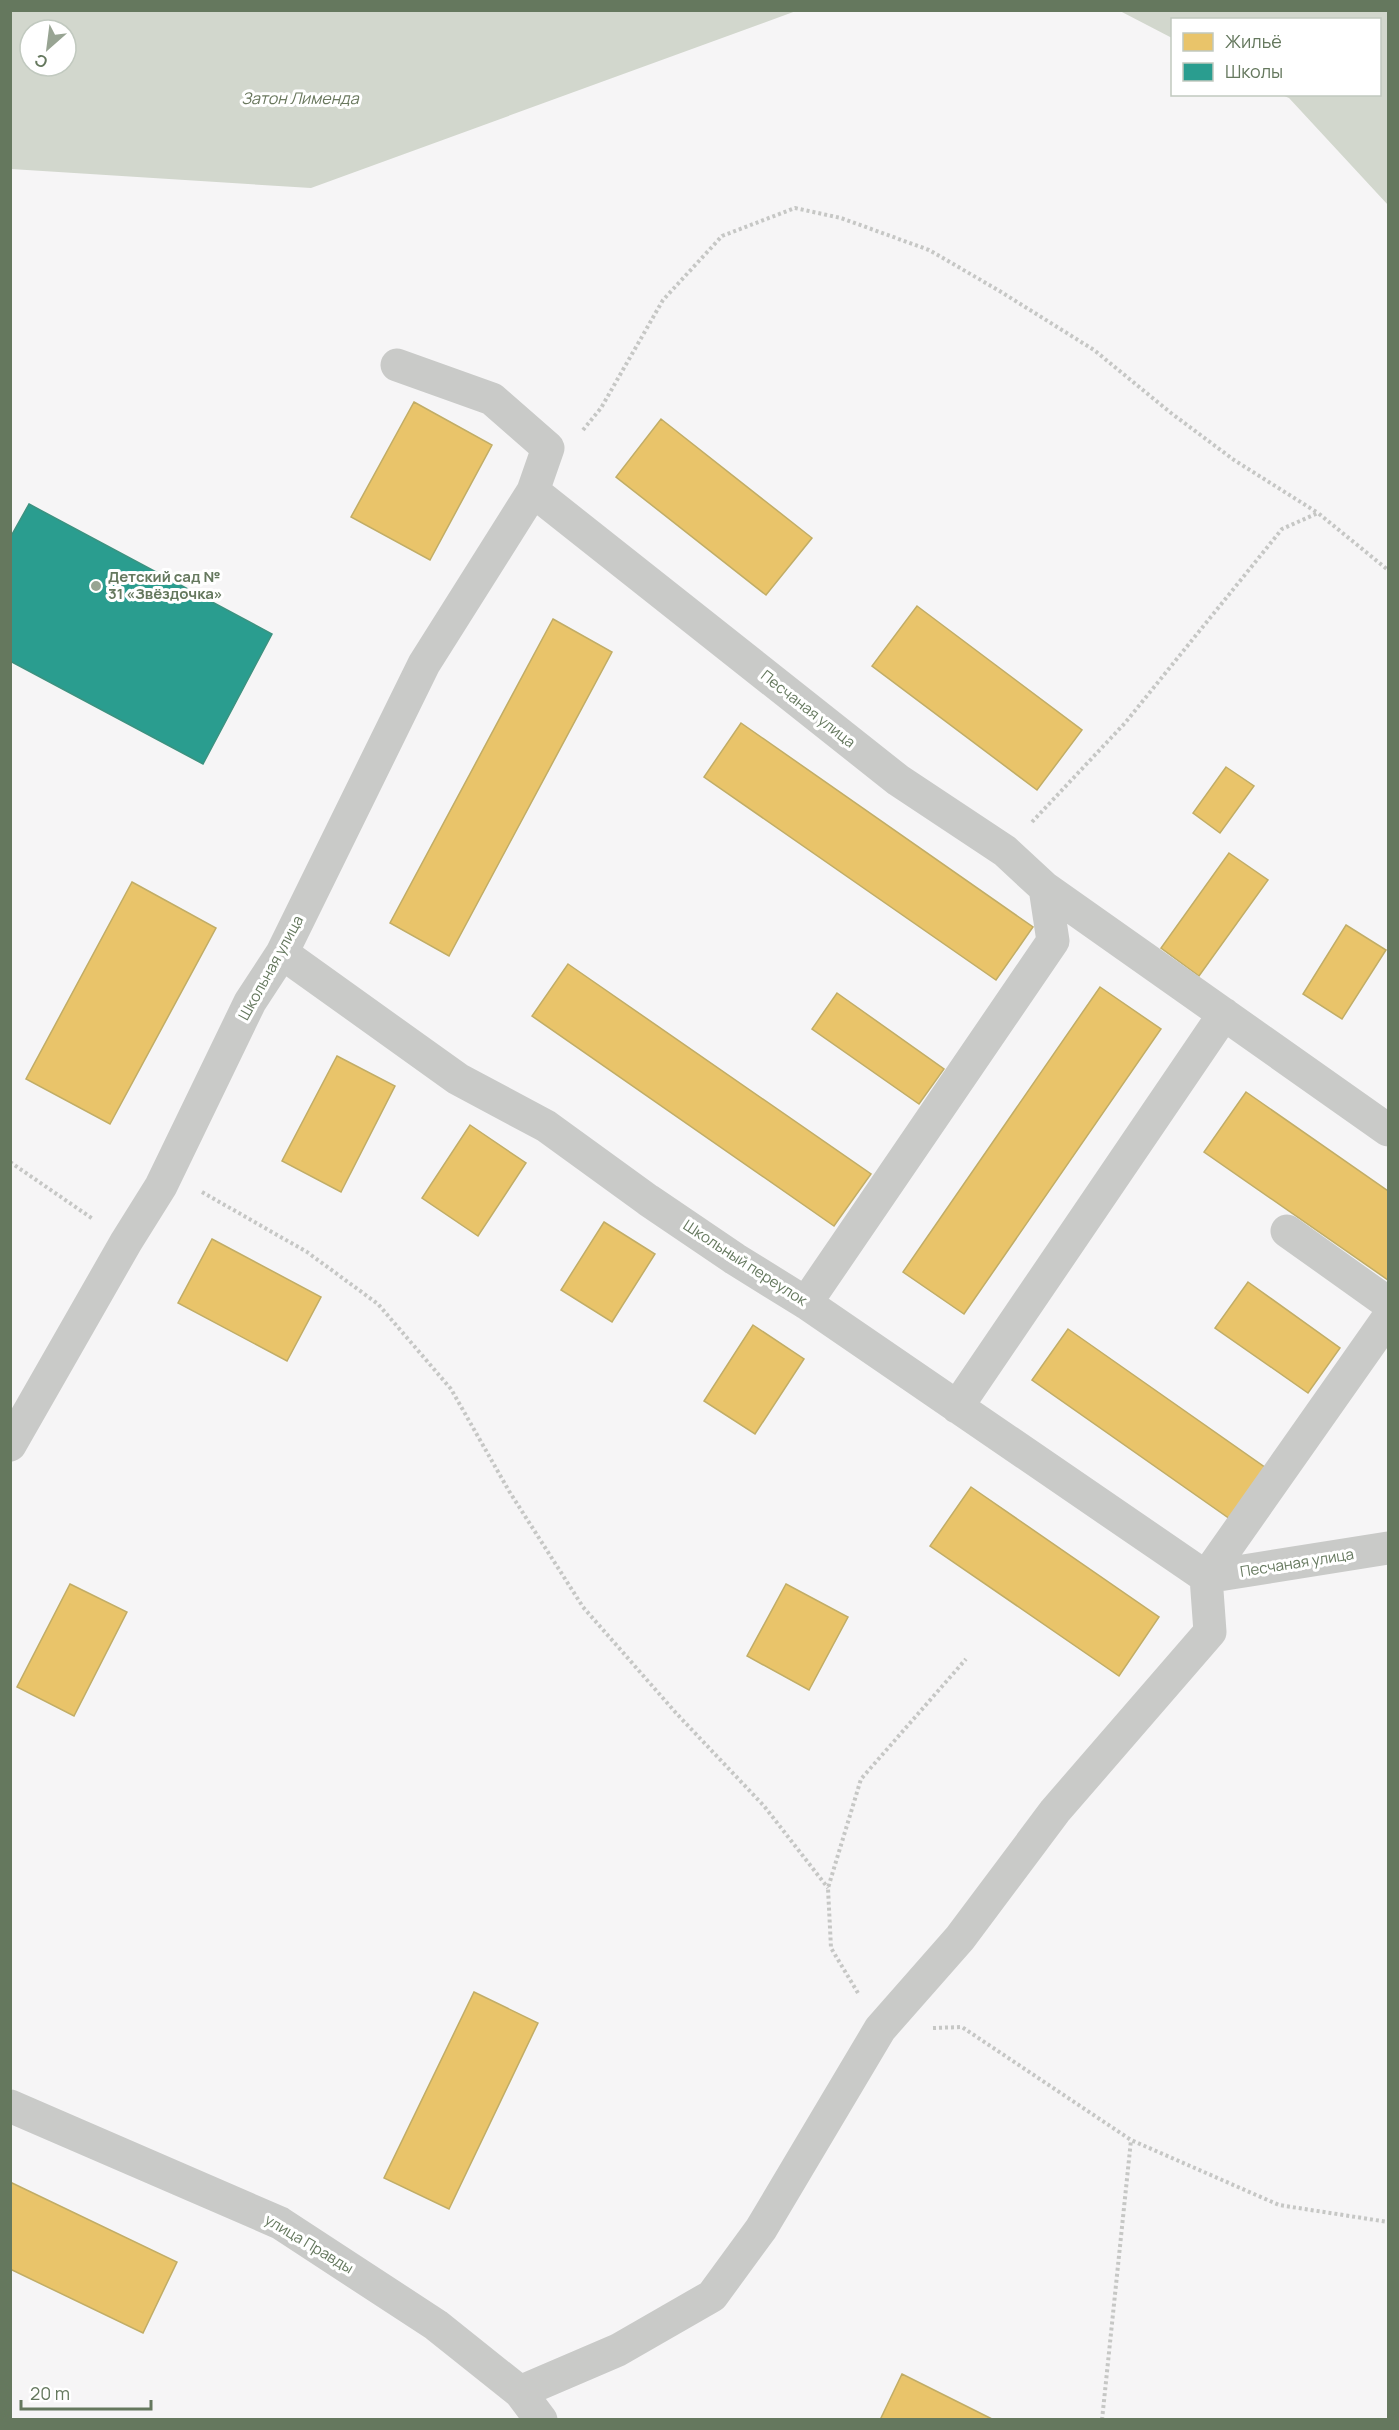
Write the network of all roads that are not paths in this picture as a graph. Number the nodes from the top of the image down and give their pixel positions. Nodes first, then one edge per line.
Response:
1 (397, 365) dead end
2 (533, 491) junction
3 (1045, 888) junction
4 (282, 953) junction
5 (1224, 1014) junction
6 (1389, 1130) edge
7 (1287, 1231) dead end
8 (806, 1303) junction
9 (1389, 1303) edge
10 (1389, 1318) edge
11 (957, 1407) junction
12 (10, 1445) edge
13 (1389, 1548) edge
14 (1206, 1577) junction
15 (10, 2106) edge
16 (520, 2392) junction
17 (541, 2420) edge

1 - 2 street, Школьная улица
2 - 3 street, Песчаная улица
2 - 4 street, Школьная улица
3 - 5 street, Песчаная улица
3 - 8 street
4 - 8 street, Школьный переулок
4 - 12 street, Школьная улица
5 - 6 street, Песчаная улица
5 - 11 street
7 - 9 street
8 - 11 street, Школьный переулок
10 - 14 street
11 - 14 street, Школьный переулок
13 - 14 street, Песчаная улица
14 - 16 street
15 - 16 street, улица Правды
16 - 17 street, улица Правды

